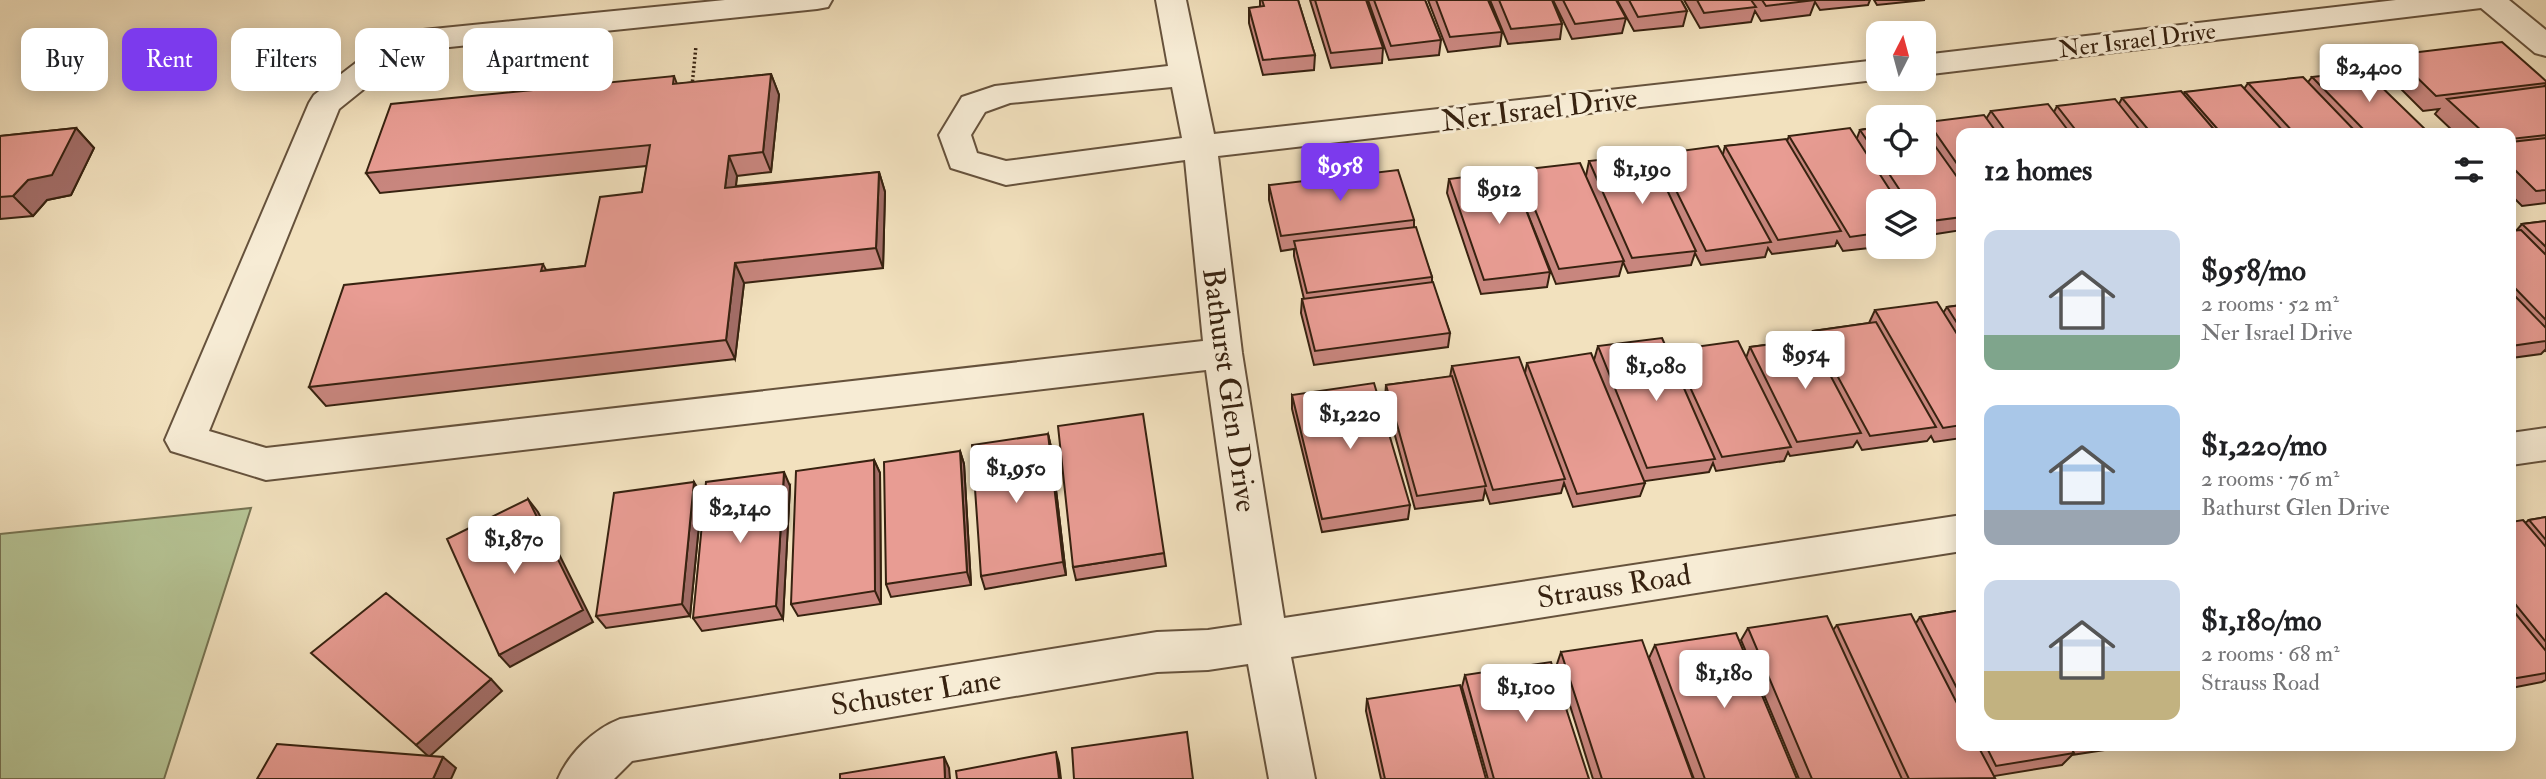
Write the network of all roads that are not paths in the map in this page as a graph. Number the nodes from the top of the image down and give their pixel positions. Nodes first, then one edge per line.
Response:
1 (817, 0) edge
2 (1171, 0) edge
3 (2476, 0) edge
4 (2490, 0) edge
5 (2546, 46) edge
6 (1936, 63) edge
7 (1866, 71) edge
8 (1185, 75) junction
9 (1200, 147) junction
10 (1223, 353) junction
11 (2546, 444) edge
12 (2516, 448) edge
13 (1956, 534) edge
14 (1266, 640) junction
15 (581, 779) edge
16 (1292, 779) edge

1 - 10 street
2 - 8 street, Bathurst Glen Drive
3 - 6 street, Ner Israel Drive
4 - 5 street
7 - 9 street, Ner Israel Drive
8 - 9 street, Bathurst Glen Drive
8 - 9 street, Ner Israel Drive
9 - 10 street, Bathurst Glen Drive
10 - 14 street, Bathurst Glen Drive
11 - 12 street
13 - 14 street, Strauss Road
14 - 15 street, Schuster Lane
14 - 16 street, Bathurst Glen Drive

